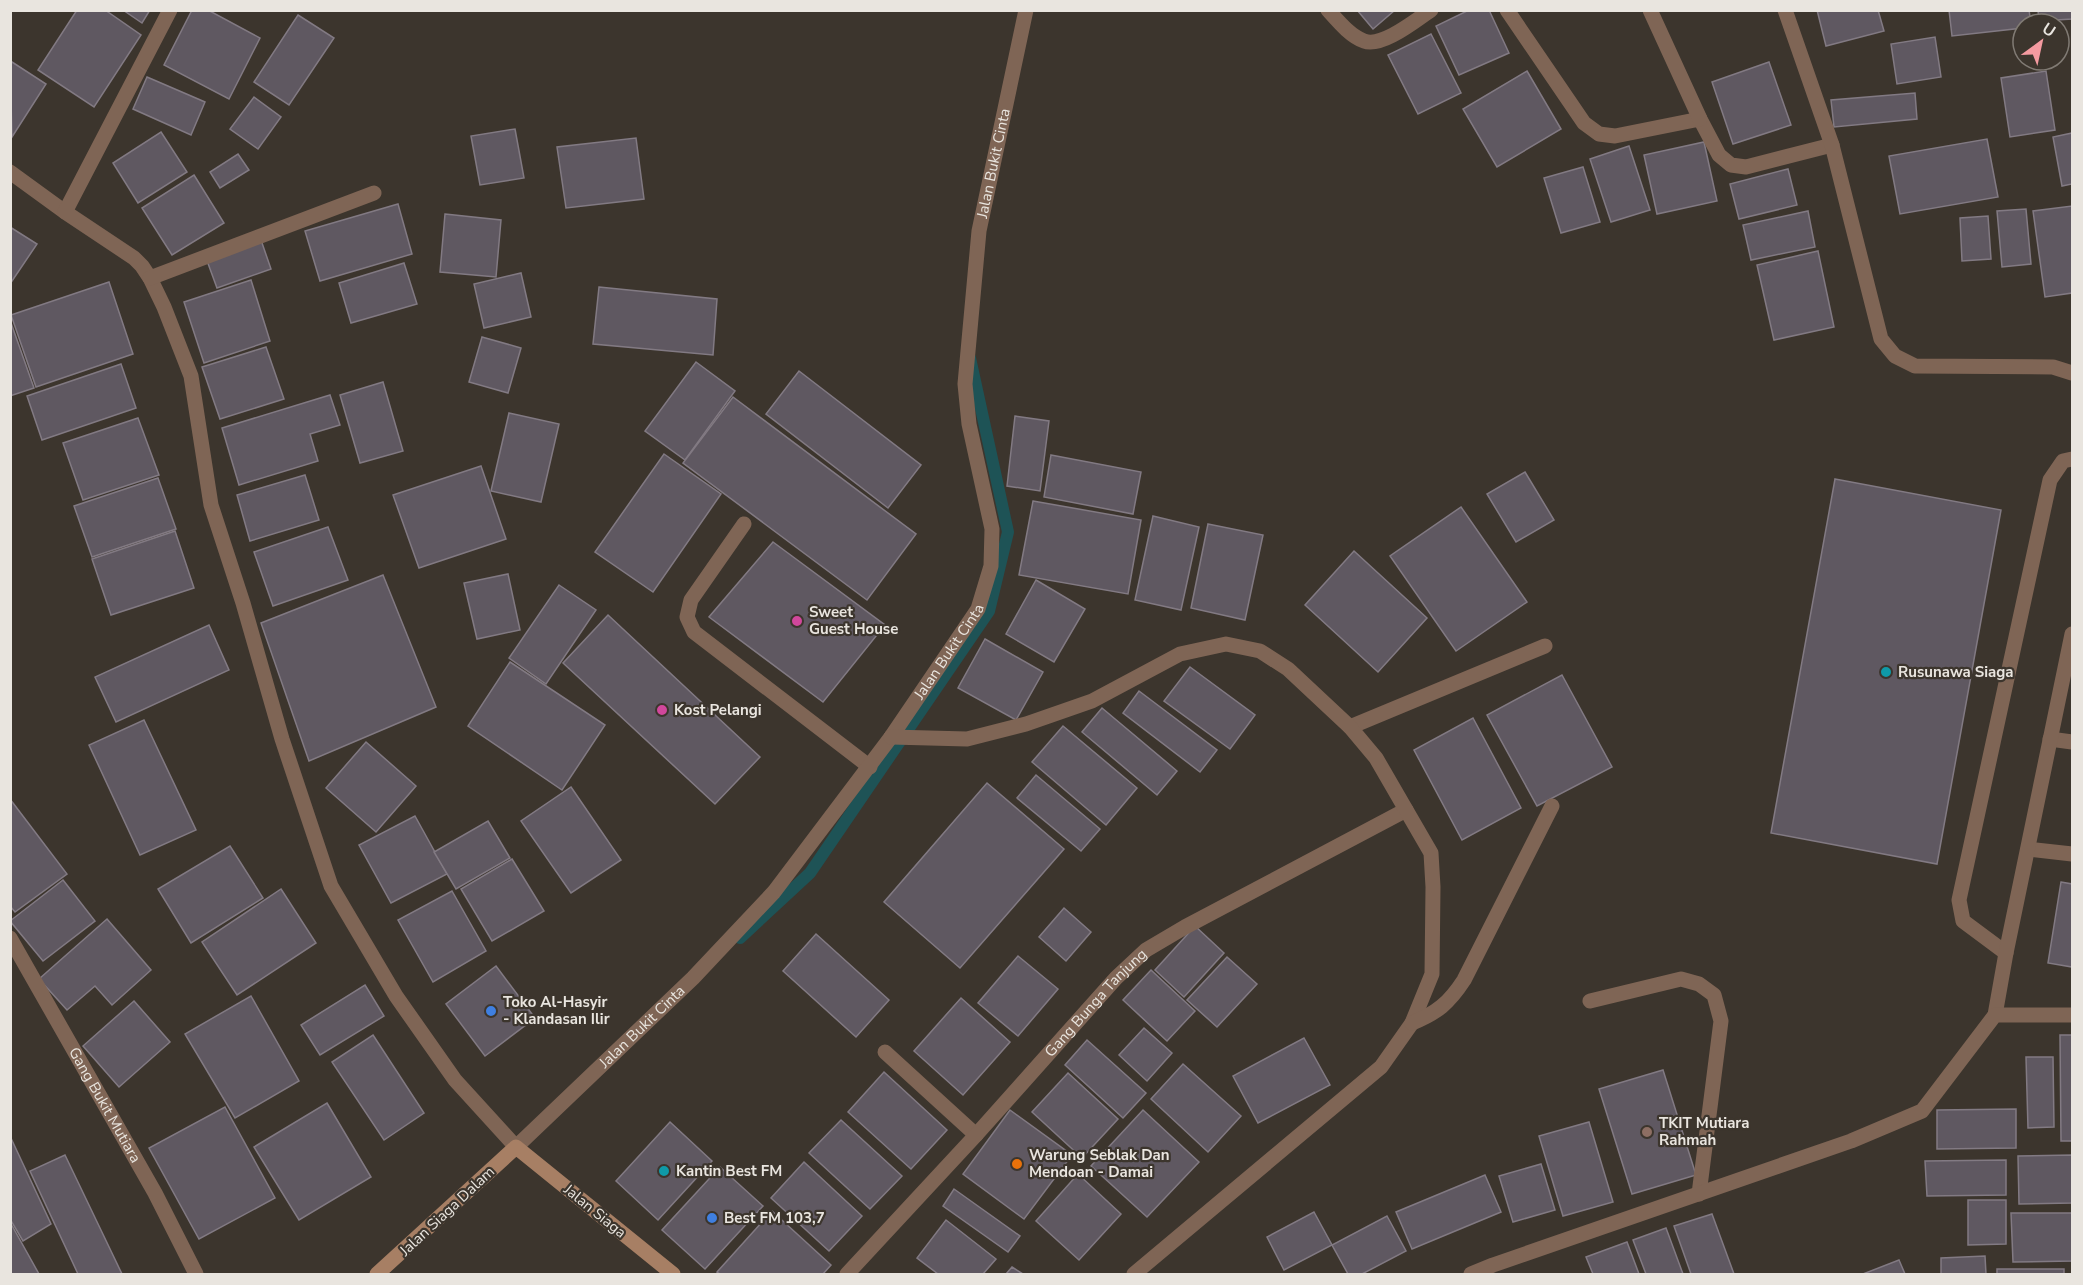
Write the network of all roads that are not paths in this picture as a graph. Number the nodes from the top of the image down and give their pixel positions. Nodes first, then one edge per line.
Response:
1 (170, 10) edge
2 (1026, 10) edge
3 (1328, 10) edge
4 (1431, 10) edge
5 (1507, 10) edge
6 (1650, 10) edge
7 (1785, 10) edge
8 (1700, 119) junction
9 (1832, 145) junction
10 (10, 172) edge
11 (374, 193) dead end
12 (65, 212) junction
13 (150, 279) junction
14 (2073, 373) edge
15 (2073, 459) edge
16 (744, 524) dead end
17 (2073, 634) edge
18 (1545, 646) dead end
19 (1350, 727) junction
20 (891, 737) junction
21 (2050, 739) junction
22 (2073, 742) edge
23 (870, 767) junction
24 (1552, 806) dead end
25 (1406, 810) junction
26 (2028, 849) junction
27 (2073, 854) edge
28 (10, 938) edge
29 (2006, 953) junction
30 (1590, 1001) dead end
31 (1995, 1015) junction
32 (2073, 1015) edge
33 (1412, 1023) junction
34 (885, 1052) dead end
35 (976, 1135) junction
36 (516, 1147) junction
37 (1699, 1194) junction
38 (196, 1275) edge
39 (377, 1275) edge
40 (673, 1275) edge
41 (847, 1275) edge
42 (1134, 1275) edge
43 (1471, 1275) edge

1 - 12 street
2 - 20 street, Jalan Bukit Cinta
3 - 4 street
5 - 8 street
6 - 8 street
7 - 9 street
8 - 9 street
9 - 14 street
10 - 12 street
11 - 13 street
12 - 13 street
13 - 36 street
15 - 29 street
16 - 23 street
17 - 21 street
18 - 19 street
19 - 20 street
19 - 25 street
20 - 23 street, Jalan Bukit Cinta
21 - 22 street
21 - 26 street
23 - 36 street, Jalan Bukit Cinta
24 - 33 street
25 - 33 street
25 - 35 street, Gang Bunga Tanjung
26 - 27 street
26 - 29 street
28 - 38 street, Gang Bukit Mutiara
29 - 31 street
30 - 37 street
31 - 32 street
31 - 37 street
33 - 42 street
34 - 35 street
35 - 41 street, Gang Bunga Tanjung
36 - 39 street, Jalan Siaga Dalam
36 - 40 street, Jalan Siaga
37 - 43 street

